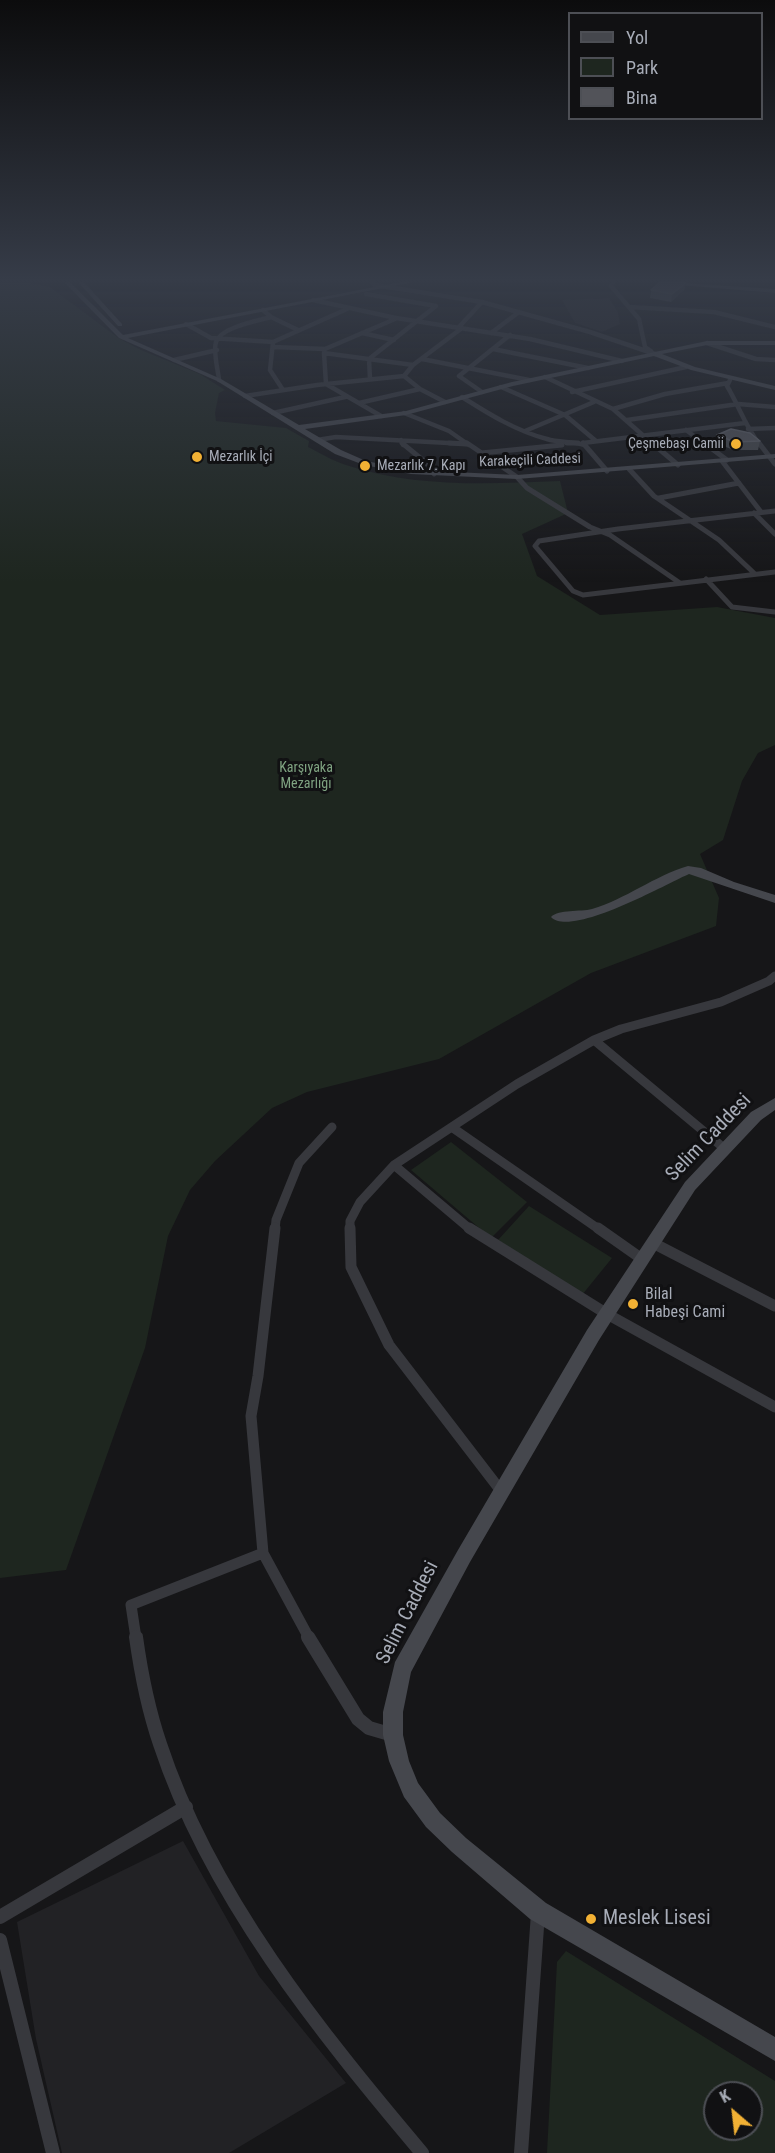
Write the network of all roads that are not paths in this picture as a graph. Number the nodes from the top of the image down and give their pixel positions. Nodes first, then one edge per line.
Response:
1 (223, 382) edge
2 (278, 382) edge
3 (339, 382) edge
4 (412, 382) edge
5 (468, 382) edge
6 (519, 382) edge
7 (555, 382) edge
8 (615, 382) edge
9 (722, 382) edge
10 (728, 382) edge
11 (739, 382) edge
12 (326, 384) junction
13 (501, 387) junction
14 (775, 388) edge
15 (420, 389) junction
16 (283, 390) junction
17 (482, 392) junction
18 (572, 392) junction
19 (245, 396) junction
20 (345, 397) junction
21 (462, 398) junction
22 (445, 402) junction
23 (594, 402) junction
24 (359, 403) junction
25 (738, 404) junction
26 (775, 407) edge
27 (613, 409) junction
28 (273, 413) junction
29 (404, 413) junction
30 (381, 416) junction
31 (565, 416) junction
32 (627, 420) junction
33 (745, 423) junction
34 (297, 428) junction
35 (775, 428) edge
36 (748, 429) junction
37 (686, 430) junction
38 (525, 431) junction
39 (645, 435) junction
40 (317, 440) junction
41 (401, 440) junction
42 (596, 441) junction
43 (584, 443) junction
44 (466, 444) junction
45 (571, 444) junction
46 (481, 453) junction
47 (771, 456) edge
48 (724, 461) junction
49 (775, 464) edge
50 (678, 465) junction
51 (629, 469) junction
52 (607, 471) junction
53 (434, 474) junction
54 (517, 477) junction
55 (738, 483) junction
56 (659, 498) junction
57 (775, 511) edge
58 (758, 512) junction
59 (691, 520) junction
60 (599, 531) junction
61 (775, 534) edge
62 (775, 572) edge
63 (755, 574) junction
64 (706, 579) junction
65 (681, 583) junction
66 (775, 612) edge
67 (775, 899) edge
68 (557, 917) dead end
69 (775, 976) edge
70 (594, 1040) junction
71 (775, 1103) edge
72 (332, 1126) dead end
73 (453, 1128) junction
74 (725, 1149) junction
75 (394, 1165) junction
76 (653, 1243) junction
77 (642, 1259) junction
78 (775, 1306) edge
79 (607, 1314) junction
80 (775, 1407) edge
81 (501, 1491) junction
82 (263, 1553) junction
83 (393, 1736) junction
84 (186, 1807) junction
85 (538, 1911) junction
86 (0, 1917) edge
87 (0, 1940) edge
88 (775, 2050) edge
89 (53, 2153) edge
90 (422, 2153) edge
91 (521, 2153) edge

1 - 19 main road, Karakeçili Caddesi
2 - 16 street
3 - 12 street
4 - 15 street
5 - 17 street
6 - 13 main road
7 - 18 street
8 - 18 street
9 - 27 street
10 - 25 street
11 - 14 main road
12 - 16 street
12 - 20 street
13 - 17 main road
13 - 31 street
15 - 22 street
15 - 24 street
16 - 19 street
17 - 21 main road
18 - 23 street
19 - 28 main road, Karakeçili Caddesi
20 - 24 street
20 - 28 street
21 - 22 main road
21 - 38 street
22 - 29 main road
23 - 27 street
23 - 31 street
24 - 30 street
25 - 26 street
25 - 32 street
25 - 33 street
27 - 32 street
28 - 34 main road, Karakeçili Caddesi
29 - 30 main road
29 - 44 street
30 - 34 main road
31 - 38 street
31 - 42 street
32 - 39 street
33 - 36 street
33 - 37 street
34 - 40 main road, Karakeçili Caddesi
35 - 36 street
36 - 47 street
37 - 39 street
37 - 48 street
38 - 45 street
39 - 42 street
39 - 50 street
40 - 41 street
40 - 53 main road, Karakeçili Caddesi
41 - 44 street
41 - 53 street
42 - 43 street
43 - 45 street
43 - 52 street
44 - 46 street
45 - 46 street
46 - 54 street
47 - 48 main road, Karakeçili Caddesi
47 - 49 street
48 - 50 main road, Karakeçili Caddesi
48 - 55 street
50 - 51 main road, Karakeçili Caddesi
51 - 52 main road, Karakeçili Caddesi
51 - 56 street
52 - 54 main road, Karakeçili Caddesi
53 - 54 main road, Karakeçili Caddesi
54 - 60 street
55 - 56 street
55 - 58 street
56 - 59 street
57 - 58 street
58 - 59 street
58 - 61 street
59 - 60 street
59 - 63 street
60 - 65 street
60 - 65 street
62 - 63 street
63 - 64 street
64 - 65 street
64 - 66 street
67 - 68 main road
69 - 70 street
70 - 73 street
70 - 74 street
71 - 74 main road, Selim Caddesi
72 - 82 street
73 - 75 street
73 - 77 street
74 - 76 main road, Selim Caddesi
75 - 79 street
75 - 81 street
76 - 77 main road, Selim Caddesi
76 - 78 street
77 - 79 main road, Selim Caddesi
79 - 80 street
79 - 81 main road, Selim Caddesi
81 - 83 main road, Selim Caddesi
82 - 83 street
82 - 84 street
83 - 85 main road, Selim Caddesi
84 - 86 street
84 - 90 street
85 - 88 main road, Selim Caddesi
85 - 91 street
87 - 89 street

